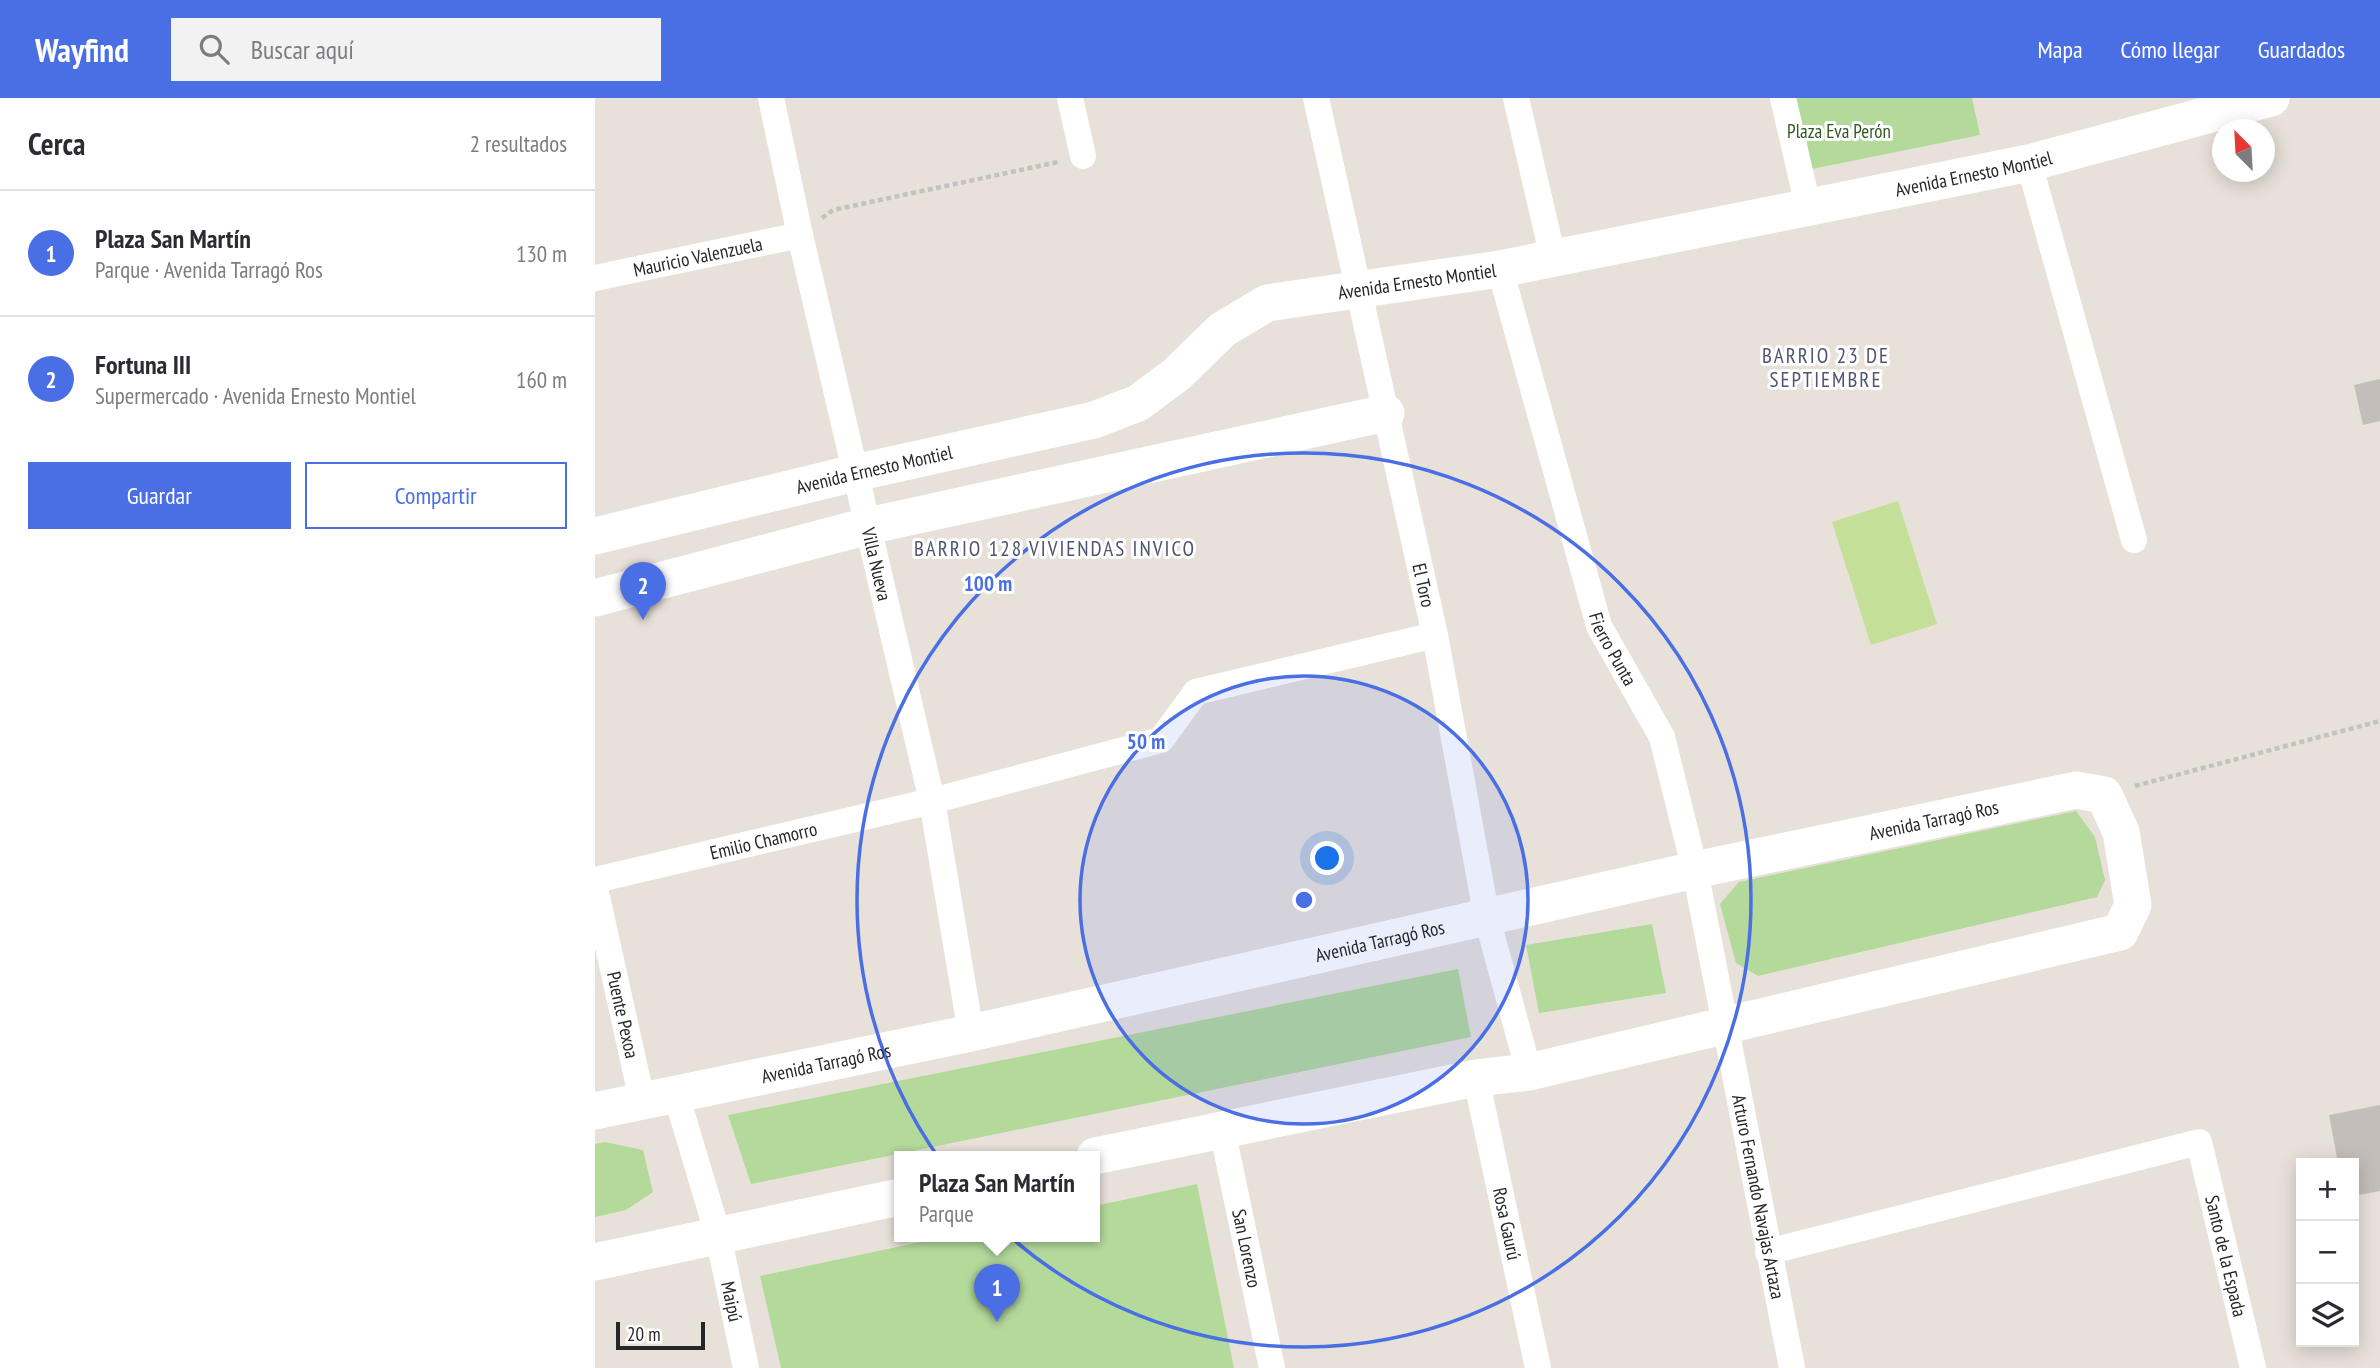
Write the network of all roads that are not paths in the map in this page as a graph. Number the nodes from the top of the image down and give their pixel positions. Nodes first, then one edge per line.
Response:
1 (771, 98) edge
2 (1070, 98) edge
3 (1317, 98) edge
4 (1516, 98) edge
5 (1783, 98) edge
6 (2271, 98) edge
7 (1083, 156) road end
8 (2029, 163) junction
9 (1808, 206) junction
10 (800, 235) junction
11 (1553, 258) junction
12 (1500, 269) junction
13 (595, 278) edge
14 (1358, 290) junction
15 (1386, 413) junction
16 (855, 473) junction
17 (868, 526) junction
18 (595, 536) edge
19 (2134, 540) dead end
20 (595, 598) edge
21 (1435, 635) junction
22 (932, 801) junction
23 (1695, 870) junction
24 (595, 880) edge
25 (595, 888) edge
26 (1487, 918) junction
27 (1725, 1027) junction
28 (971, 1033) junction
29 (1529, 1072) junction
30 (1476, 1078) junction
31 (659, 1097) junction
32 (595, 1111) edge
33 (1222, 1129) junction
34 (1100, 1155) edge
35 (894, 1198) edge
36 (718, 1235) junction
37 (1768, 1252) junction
38 (595, 1262) edge
39 (746, 1368) edge
40 (1272, 1368) edge
41 (1538, 1368) edge
42 (1792, 1368) edge
43 (2253, 1368) edge

1 - 10 street, Villa Nueva
2 - 7 street
3 - 14 street, El Toro
4 - 11 street
5 - 9 street
6 - 8 street, Avenida Ernesto Montiel
8 - 9 street, Avenida Ernesto Montiel
8 - 19 street
9 - 11 street, Avenida Ernesto Montiel
10 - 13 street, Mauricio Valenzuela
10 - 16 street, Villa Nueva
11 - 12 street, Avenida Ernesto Montiel
12 - 14 street, Avenida Ernesto Montiel
12 - 23 street, Fierro Punta
14 - 15 street, El Toro
14 - 16 street, Avenida Ernesto Montiel
15 - 17 street
15 - 21 street, El Toro
16 - 17 street, Villa Nueva
16 - 18 street, Avenida Ernesto Montiel
17 - 20 street
17 - 22 street, Villa Nueva
21 - 22 street, Emilio Chamorro
21 - 26 street, El Toro
22 - 24 street, Emilio Chamorro
22 - 28 street, Villa Nueva
23 - 26 street, Avenida Tarragó Ros
23 - 27 street, Fierro Punta
23 - 27 street, Avenida Tarragó Ros
25 - 31 street, Puente Pexoa
26 - 28 street, Avenida Tarragó Ros
26 - 29 street, El Toro
27 - 29 street
27 - 37 street, Arturo Fernando Navajas Artaza
28 - 31 street, Avenida Tarragó Ros
29 - 30 street
30 - 33 street
30 - 41 street, Rosa Gaurú
31 - 32 street, Avenida Tarragó Ros
31 - 36 street, Puente Pexoa
33 - 34 street
33 - 40 street, San Lorenzo
35 - 36 street
36 - 38 street
36 - 39 street, Maipú
37 - 42 street, Arturo Fernando Navajas Artaza
37 - 43 street, Santo de la Espada

